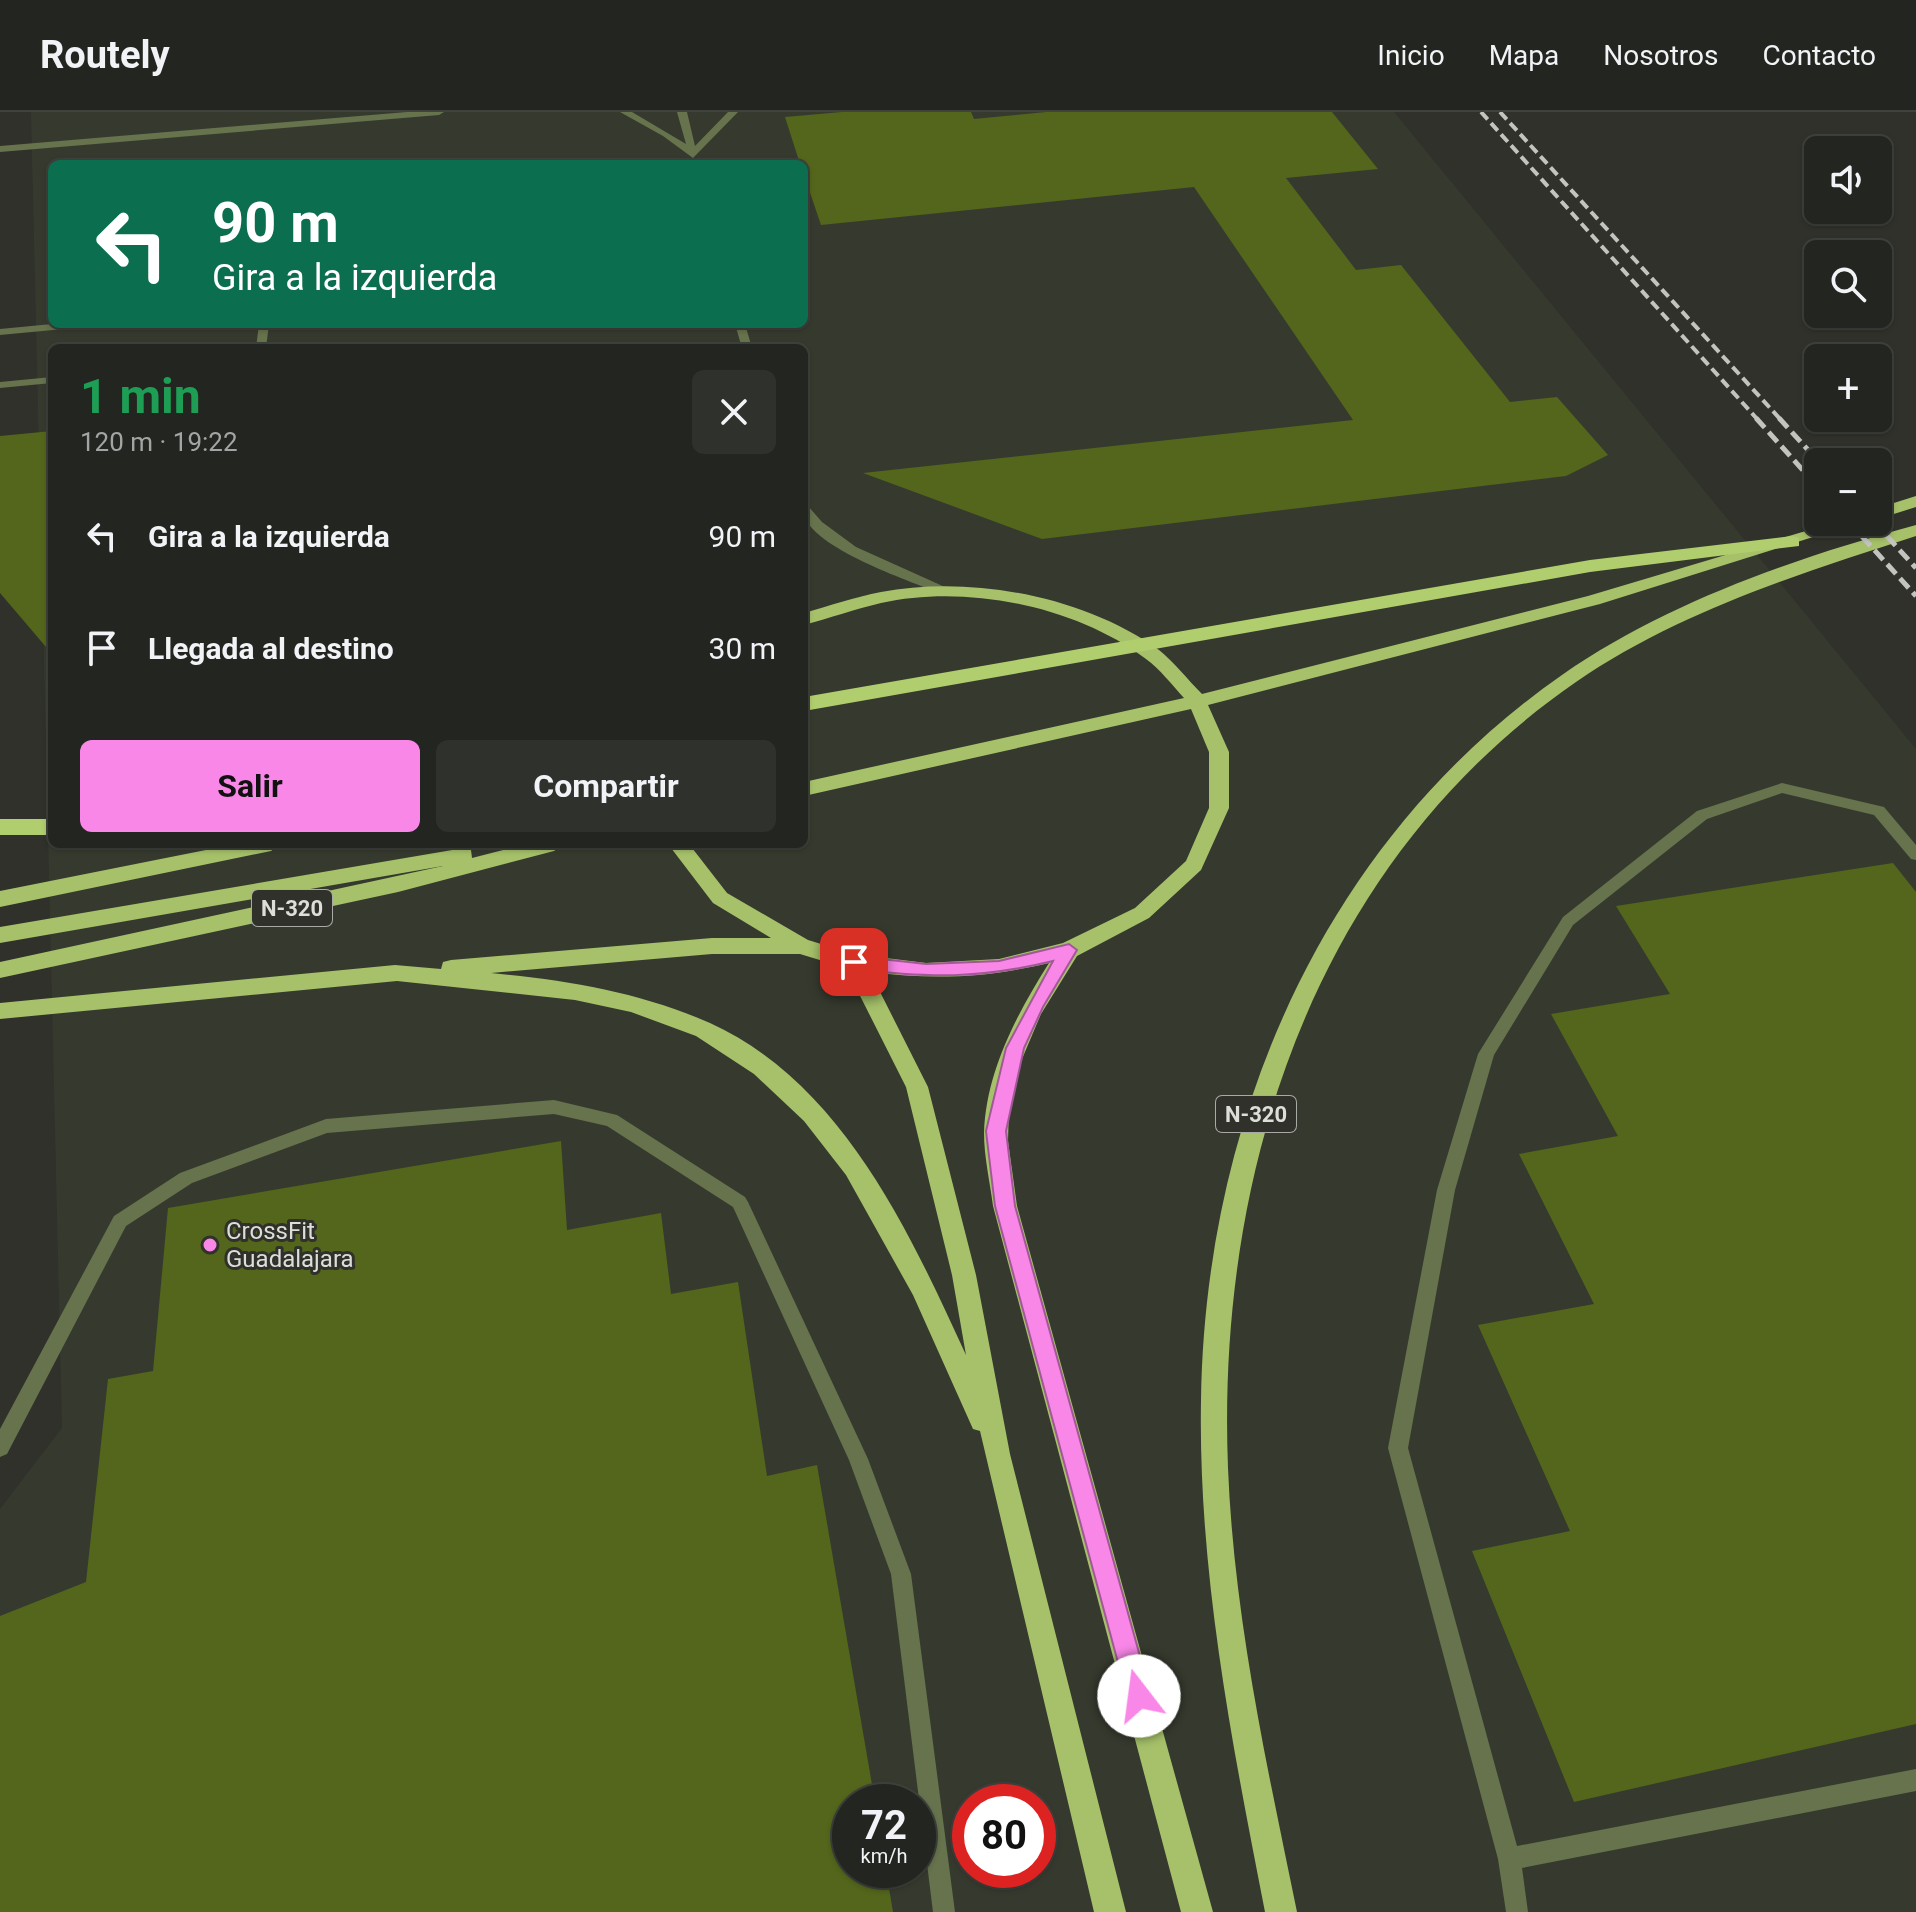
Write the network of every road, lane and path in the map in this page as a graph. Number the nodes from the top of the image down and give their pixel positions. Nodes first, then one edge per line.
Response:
1 (439, 112) edge
2 (625, 112) edge
3 (682, 112) edge
4 (733, 112) edge
5 (0, 149) edge
6 (695, 159) edge
7 (48, 327) edge
8 (0, 332) edge
9 (48, 380) edge
10 (0, 385) edge
11 (1916, 501) edge
12 (1892, 509) edge
13 (808, 515) edge
14 (1916, 530) edge
15 (1810, 536) edge
16 (1792, 542) junction
17 (950, 592) junction
18 (808, 618) edge
19 (808, 703) edge
20 (808, 788) edge
21 (0, 827) edge
22 (48, 827) edge
23 (251, 848) edge
24 (513, 848) edge
25 (539, 848) edge
26 (681, 848) edge
27 (1916, 855) edge
28 (0, 899) edge
29 (0, 935) edge
30 (801, 946) junction
31 (1069, 950) junction
32 (854, 962) junction
33 (0, 970) edge
34 (395, 973) junction
35 (9, 1010) edge
36 (0, 1448) edge
37 (997, 1454) junction
38 (1916, 1780) edge
39 (1509, 1859) junction
40 (944, 1912) edge
41 (1110, 1912) edge
42 (1197, 1912) edge
43 (1281, 1912) edge
44 (1517, 1912) edge

1 - 5 street
2 - 6 street
3 - 6 street
4 - 6 street
7 - 8 street
9 - 10 street
11 - 12 highway
13 - 17 street
14 - 43 highway, N-320
15 - 16 highway
16 - 19 highway
16 - 20 highway
17 - 18 highway
17 - 31 highway
21 - 22 highway
23 - 28 highway
24 - 29 highway, N-320
25 - 33 highway, N-320
26 - 30 highway
27 - 39 street
30 - 32 highway
30 - 34 highway
31 - 32 highway
31 - 42 highway
32 - 37 highway
34 - 35 highway
34 - 37 highway
36 - 40 street
37 - 41 highway
38 - 39 street
39 - 44 street

